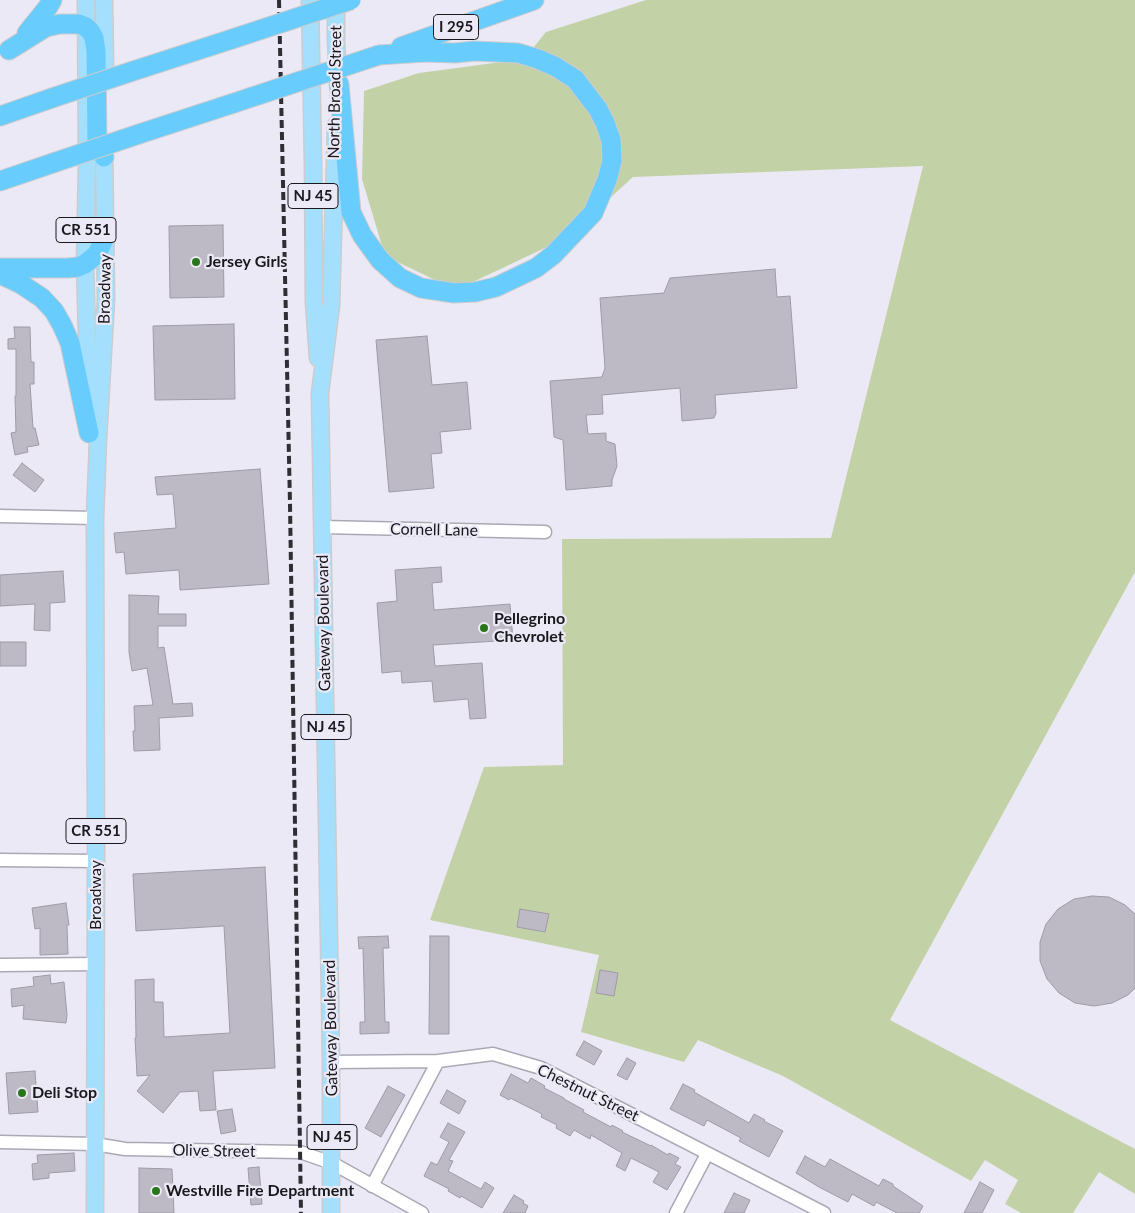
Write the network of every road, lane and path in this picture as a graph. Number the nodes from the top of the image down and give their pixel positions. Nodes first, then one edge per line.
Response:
1 (52, 0) edge
2 (86, 0) edge
3 (104, 0) edge
4 (310, 0) edge
5 (336, 0) edge
6 (351, 0) edge
7 (534, 0) edge
8 (86, 27) junction
9 (4, 52) edge
10 (378, 55) junction
11 (339, 84) junction
12 (0, 116) edge
13 (104, 156) junction
14 (0, 181) edge
15 (334, 214) joint
16 (105, 237) junction
17 (85, 264) junction
18 (0, 268) edge
19 (0, 274) edge
20 (320, 393) junction
21 (89, 433) junction
22 (0, 516) edge
23 (95, 518) junction
24 (322, 527) junction
25 (545, 532) dead end
26 (0, 860) edge
27 (96, 861) junction
28 (0, 964) edge
29 (96, 964) junction
30 (438, 1061) junction
31 (332, 1062) junction
32 (0, 1142) edge
33 (95, 1144) junction
34 (707, 1154) junction
35 (332, 1164) junction
36 (372, 1186) junction
37 (95, 1213) edge
38 (332, 1213) edge
39 (422, 1213) edge
40 (676, 1213) edge
41 (824, 1213) edge

1 - 9 highway
2 - 8 main road, Broadway / CR 551
3 - 13 main road, Broadway / CR 551
4 - 20 main road, NJ 45
5 - 11 main road, North Broad Street / NJ 45
6 - 12 highway, bridge
7 - 10 highway, I 295
8 - 9 highway
8 - 13 highway
8 - 17 main road, Broadway / CR 551
10 - 11 highway
10 - 14 highway, I 295, bridge
11 - 15 main road, North Broad Street / NJ 45
13 - 16 main road, Broadway / CR 551
15 - 20 main road, Gateway Boulevard / NJ 45
16 - 17 highway
16 - 23 main road, Broadway / CR 551
17 - 18 highway
17 - 21 main road, Broadway / CR 551
19 - 21 highway
20 - 24 main road, Gateway Boulevard / NJ 45
21 - 23 main road, Broadway / CR 551
22 - 23 street
23 - 27 main road, Broadway / CR 551
24 - 25 street, Cornell Lane
24 - 31 main road, Gateway Boulevard / NJ 45
26 - 27 street
27 - 29 main road, Broadway / CR 551
28 - 29 street
29 - 33 main road, Broadway / CR 551
30 - 31 street, Chestnut Street
30 - 34 street, Chestnut Street
30 - 36 street
31 - 35 main road, Gateway Boulevard / NJ 45
32 - 33 street, Olive Street
33 - 35 street, Olive Street
33 - 37 main road, Broadway / CR 551
34 - 40 street
34 - 41 street, Chestnut Street
35 - 36 street, Olive Street
35 - 38 main road, Gateway Boulevard / NJ 45
36 - 39 street, Olive Street

